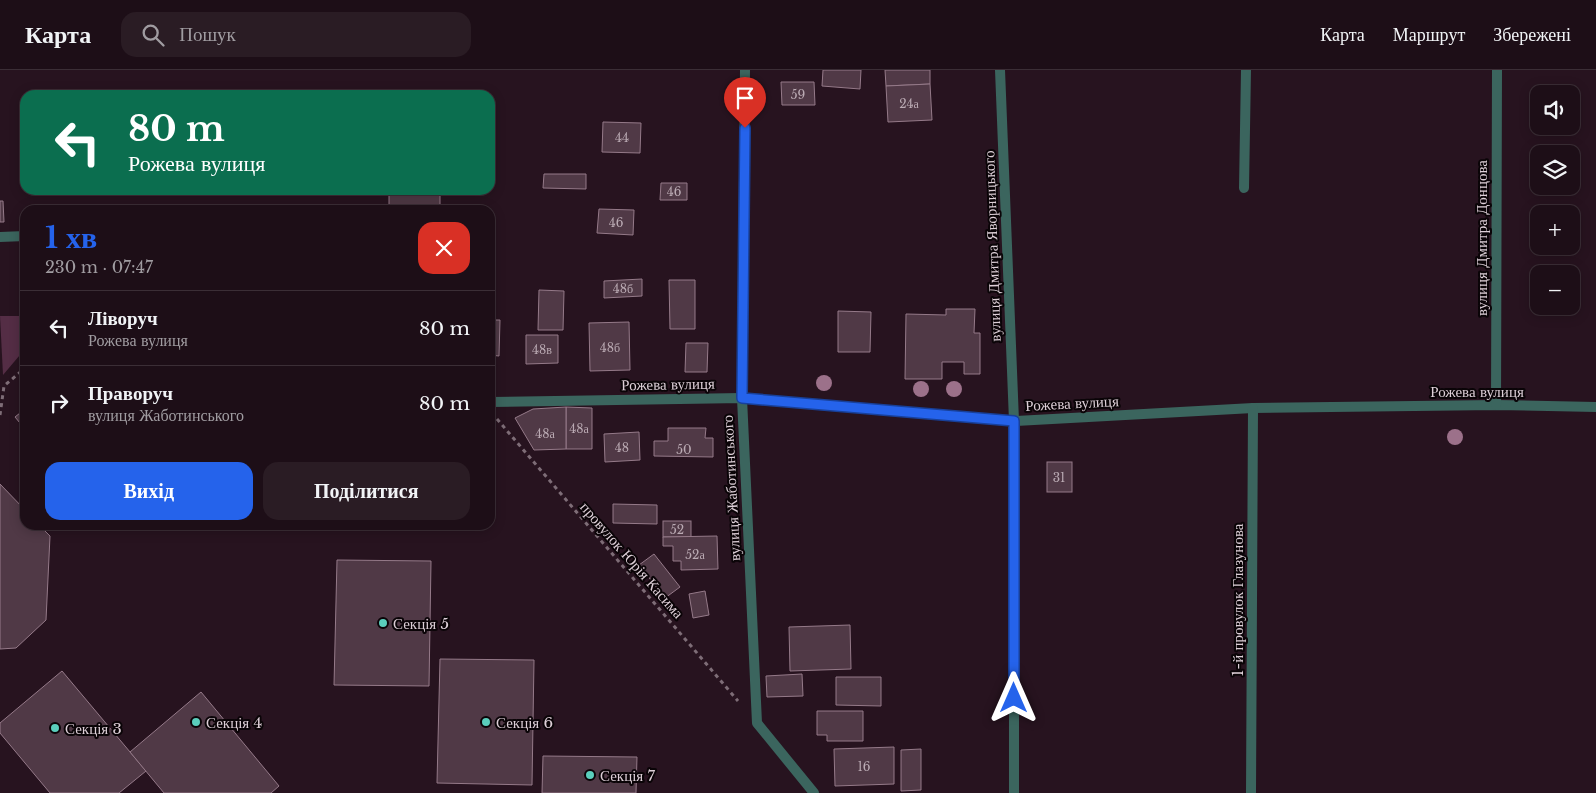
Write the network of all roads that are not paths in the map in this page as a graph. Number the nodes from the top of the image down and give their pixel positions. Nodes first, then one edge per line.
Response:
1 (745, 70) edge
2 (1000, 70) edge
3 (1246, 70) edge
4 (1497, 70) edge
5 (1244, 188) dead end
6 (20, 236) edge
7 (0, 237) edge
8 (742, 398) junction
9 (495, 402) edge
10 (1496, 405) junction
11 (1596, 407) edge
12 (1253, 408) junction
13 (1014, 421) junction
14 (814, 793) edge
15 (1014, 793) edge
16 (1251, 793) edge

1 - 8 street, вулиця Жаботинського
2 - 13 street, вулиця Дмитра Яворницького
3 - 5 street
4 - 10 street, вулиця Дмитра Донцова
6 - 7 street
8 - 9 street, Рожева вулиця
8 - 13 street, Рожева вулиця
8 - 14 street, вулиця Жаботинського
10 - 11 street, Рожева вулиця
10 - 12 street, Рожева вулиця
12 - 13 street, Рожева вулиця
12 - 16 street, 1-й провулок Глазунова
13 - 15 street, вулиця Дмитра Яворницького

